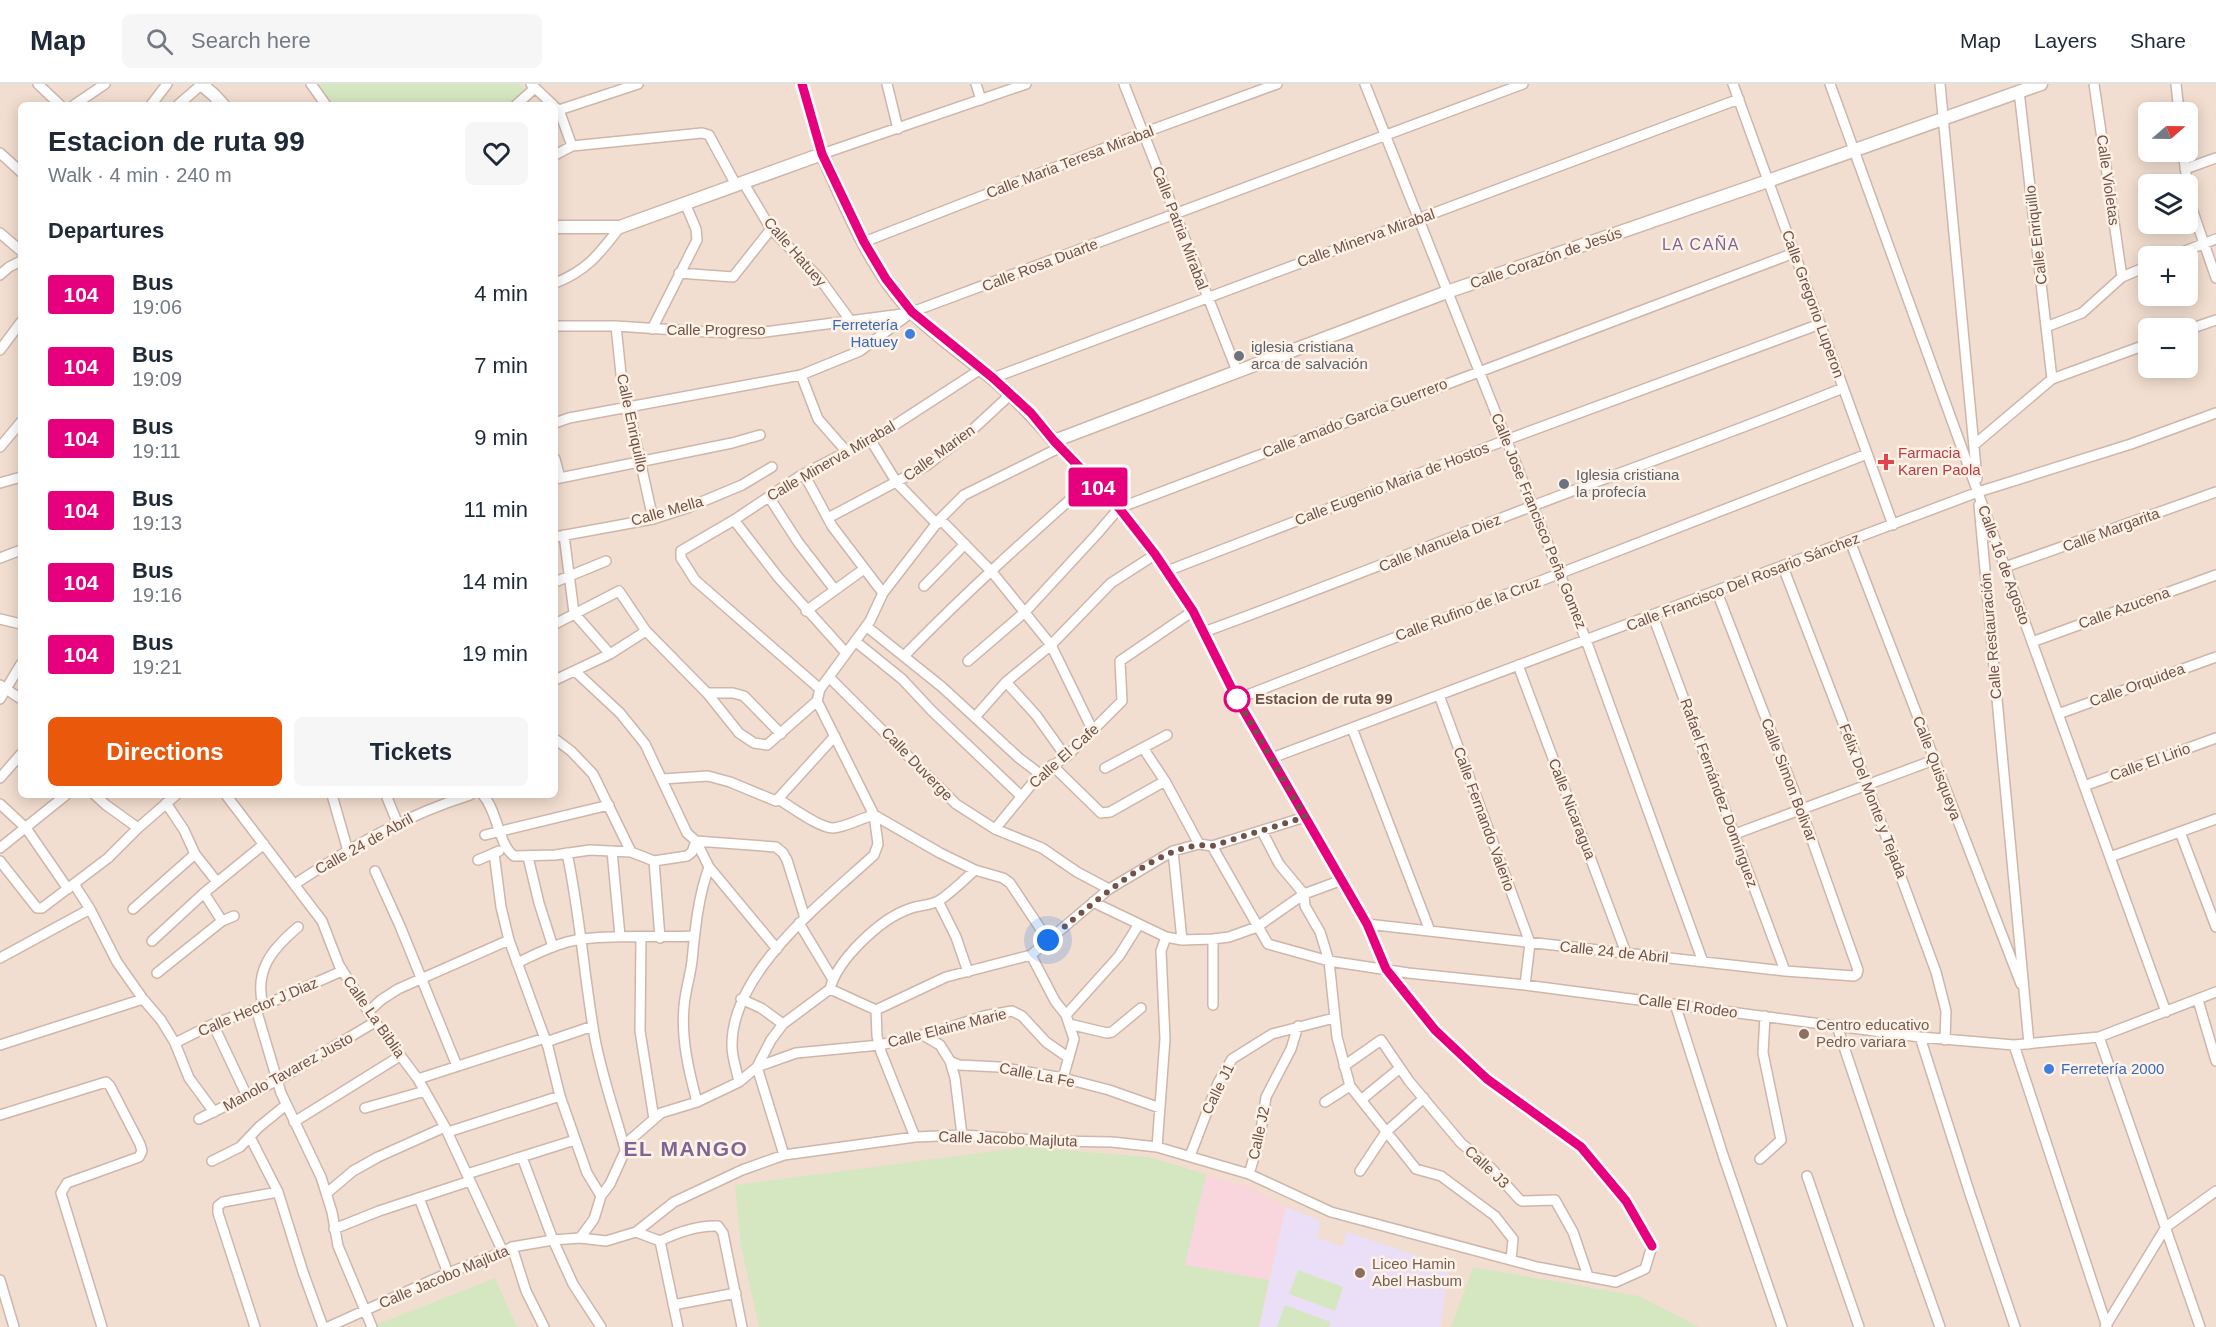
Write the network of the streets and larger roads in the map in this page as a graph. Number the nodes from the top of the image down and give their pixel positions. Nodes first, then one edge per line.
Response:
1 (38, 84) edge
2 (105, 84) edge
3 (167, 84) edge
4 (201, 84) edge
5 (311, 84) edge
6 (638, 84) edge
7 (802, 84) edge
8 (887, 84) edge
9 (976, 84) edge
10 (1026, 84) edge
11 (1124, 84) edge
12 (1277, 84) edge
13 (1365, 84) edge
14 (1523, 84) edge
15 (1733, 84) edge
16 (1830, 84) edge
17 (1940, 84) edge
18 (2041, 84) edge
19 (2094, 84) edge
20 (2176, 84) edge
21 (533, 86) edge
22 (2019, 92) junction
23 (1739, 99) junction
24 (981, 100) junction
25 (57, 102) edge
26 (78, 102) edge
27 (153, 102) edge
28 (183, 102) edge
29 (220, 102) edge
30 (324, 102) edge
31 (519, 102) edge
32 (551, 102) edge
33 (2178, 102) edge
34 (558, 106) edge
35 (558, 112) edge
36 (1943, 119) junction
37 (898, 129) junction
38 (1143, 133) junction
39 (1385, 135) junction
40 (572, 146) junction
41 (1854, 150) junction
42 (0, 153) edge
43 (558, 154) edge
44 (822, 154) junction
45 (2216, 158) edge
46 (2184, 162) edge
47 (18, 166) edge
48 (2185, 169) junction
49 (1768, 181) junction
50 (740, 183) junction
51 (685, 203) junction
52 (1174, 214) junction
53 (1418, 219) junction
54 (558, 227) edge
55 (620, 227) junction
56 (771, 230) junction
57 (0, 233) edge
58 (2216, 239) edge
59 (864, 242) junction
60 (2205, 243) junction
61 (2197, 246) edge
62 (18, 248) edge
63 (1794, 253) junction
64 (18, 262) edge
65 (2138, 270) edge
66 (679, 273) junction
67 (0, 275) edge
68 (2122, 277) junction
69 (2216, 278) edge
70 (558, 282) edge
71 (1448, 292) junction
72 (1207, 297) junction
73 (912, 312) junction
74 (850, 320) junction
75 (2216, 320) edge
76 (1820, 324) junction
77 (18, 326) edge
78 (558, 326) edge
79 (2198, 326) edge
80 (615, 327) junction
81 (2046, 327) junction
82 (652, 329) junction
83 (2138, 348) edge
84 (0, 350) edge
85 (981, 369) junction
86 (1237, 371) junction
87 (1479, 371) junction
88 (801, 375) junction
89 (993, 378) junction
90 (2052, 379) junction
91 (1843, 388) junction
92 (1011, 394) junction
93 (628, 408) junction
94 (2216, 413) edge
95 (558, 422) edge
96 (18, 426) edge
97 (760, 435) dead end
98 (870, 439) junction
99 (1506, 440) junction
100 (1057, 444) junction
101 (1974, 446) junction
102 (0, 447) edge
103 (847, 452) junction
104 (1867, 454) junction
105 (641, 463) junction
106 (772, 467) dead end
107 (804, 474) junction
108 (18, 478) edge
109 (558, 478) edge
110 (1092, 480) junction
111 (0, 483) edge
112 (897, 483) junction
113 (1978, 492) junction
114 (2216, 492) edge
115 (769, 497) junction
116 (1532, 506) junction
117 (1119, 508) junction
118 (828, 518) junction
119 (653, 519) junction
120 (734, 520) junction
121 (939, 521) junction
122 (1893, 525) junction
123 (560, 536) edge
124 (1850, 541) junction
125 (965, 544) junction
126 (18, 551) edge
127 (1155, 554) junction
128 (0, 558) edge
129 (606, 561) dead end
130 (1783, 567) junction
131 (2005, 567) junction
132 (864, 569) junction
133 (1167, 571) junction
134 (992, 572) junction
135 (1559, 574) junction
136 (2216, 575) edge
137 (570, 577) junction
138 (558, 581) edge
139 (924, 586) dead end
140 (835, 590) junction
141 (1717, 592) junction
142 (884, 593) junction
143 (806, 610) junction
144 (1193, 611) junction
145 (1025, 612) junction
146 (574, 614) junction
147 (1653, 616) junction
148 (0, 620) edge
149 (558, 622) edge
150 (18, 623) edge
151 (866, 626) junction
152 (646, 631) junction
153 (1204, 632) junction
154 (1586, 640) junction
155 (855, 641) junction
156 (2032, 642) junction
157 (1051, 645) junction
158 (846, 653) junction
159 (610, 654) junction
160 (904, 655) junction
161 (2216, 657) edge
162 (968, 661) dead end
163 (1518, 665) junction
164 (18, 668) edge
165 (575, 671) junction
166 (829, 677) junction
167 (558, 679) edge
168 (1006, 682) junction
169 (3, 687) edge
170 (820, 689) junction
171 (707, 693) junction
172 (1439, 695) junction
173 (18, 697) edge
174 (0, 699) edge
175 (1237, 699) junction
176 (817, 701) junction
177 (2058, 714) junction
178 (975, 717) junction
179 (1353, 728) junction
180 (1093, 731) junction
181 (781, 734) junction
182 (1167, 735) dead end
183 (835, 736) junction
184 (2216, 738) edge
185 (558, 741) edge
186 (1143, 748) junction
187 (18, 757) edge
188 (1066, 757) junction
189 (1272, 758) junction
190 (1934, 760) junction
191 (1052, 765) junction
192 (1105, 768) dead end
193 (1040, 774) junction
194 (0, 778) edge
195 (662, 779) junction
196 (1165, 781) junction
197 (1867, 785) junction
198 (2084, 786) junction
199 (1021, 796) junction
200 (62, 798) edge
201 (98, 798) edge
202 (173, 798) edge
203 (230, 798) edge
204 (333, 798) edge
205 (387, 798) edge
206 (460, 798) edge
207 (486, 798) edge
208 (778, 799) junction
209 (0, 804) edge
210 (166, 804) junction
211 (609, 805) junction
212 (1801, 809) junction
213 (874, 814) junction
214 (1305, 817) junction
215 (2216, 819) edge
216 (398, 822) junction
217 (26, 828) junction
218 (138, 828) junction
219 (995, 829) junction
220 (1262, 831) junction
221 (501, 832) junction
222 (2180, 832) junction
223 (1735, 834) junction
224 (485, 835) dead end
225 (696, 841) junction
226 (264, 844) junction
227 (1199, 844) junction
228 (1212, 846) junction
229 (0, 848) edge
230 (507, 848) junction
231 (348, 850) junction
232 (612, 851) junction
233 (1173, 851) junction
234 (631, 852) junction
235 (494, 853) junction
236 (567, 853) junction
237 (195, 854) junction
238 (528, 857) junction
239 (2110, 857) junction
240 (478, 860) dead end
241 (0, 861) edge
242 (654, 861) junction
243 (709, 867) junction
244 (975, 870) junction
245 (375, 871) dead end
246 (1342, 880) junction
247 (217, 882) junction
248 (71, 886) junction
249 (295, 886) junction
250 (1109, 889) junction
251 (204, 893) junction
252 (1304, 894) junction
253 (938, 901) junction
254 (1093, 902) junction
255 (90, 909) junction
256 (133, 909) dead end
257 (234, 916) dead end
258 (802, 920) junction
259 (222, 921) junction
260 (1139, 924) junction
261 (1367, 924) junction
262 (298, 927) dead end
263 (1257, 927) junction
264 (2216, 927) edge
265 (1430, 931) junction
266 (620, 936) junction
267 (694, 936) junction
268 (641, 937) junction
269 (1166, 937) junction
270 (660, 938) junction
271 (581, 939) junction
272 (1213, 939) junction
273 (509, 940) junction
274 (1048, 940) junction
275 (1182, 940) junction
276 (152, 941) dead end
277 (1530, 943) junction
278 (553, 947) junction
279 (777, 949) junction
280 (1626, 953) junction
281 (1031, 956) junction
282 (0, 958) edge
283 (1329, 961) junction
284 (1703, 962) junction
285 (517, 963) junction
286 (1386, 969) junction
287 (1858, 970) joint
288 (342, 971) junction
289 (1785, 971) junction
290 (968, 972) junction
291 (157, 973) dead end
292 (832, 978) junction
293 (421, 979) junction
294 (1525, 985) junction
295 (830, 989) junction
296 (2216, 993) edge
297 (2025, 994) junction
298 (142, 999) junction
299 (741, 999) junction
300 (2198, 1000) junction
301 (1675, 1004) junction
302 (1213, 1005) dead end
303 (259, 1007) junction
304 (1140, 1008) dead end
305 (876, 1010) junction
306 (368, 1012) junction
307 (2166, 1012) junction
308 (1765, 1016) junction
309 (1334, 1018) junction
310 (1067, 1019) junction
311 (375, 1022) junction
312 (213, 1024) junction
313 (783, 1024) junction
314 (593, 1026) junction
315 (1298, 1026) junction
316 (1837, 1026) junction
317 (923, 1035) junction
318 (1920, 1037) junction
319 (2099, 1037) junction
320 (546, 1040) junction
321 (1945, 1040) junction
322 (175, 1043) junction
323 (0, 1044) edge
324 (2030, 1044) junction
325 (880, 1045) junction
326 (2014, 1045) junction
327 (400, 1056) junction
328 (1069, 1058) junction
329 (950, 1061) junction
330 (2216, 1061) edge
331 (457, 1066) junction
332 (1344, 1066) junction
333 (757, 1067) junction
334 (1400, 1068) junction
335 (1063, 1078) junction
336 (418, 1079) junction
337 (276, 1081) junction
338 (739, 1082) junction
339 (1350, 1086) junction
340 (424, 1091) junction
341 (246, 1094) junction
342 (560, 1096) junction
343 (1424, 1098) junction
344 (1361, 1100) junction
345 (697, 1102) junction
346 (1325, 1102) dead end
347 (286, 1105) junction
348 (365, 1108) dead end
349 (1160, 1108) junction
350 (214, 1112) junction
351 (0, 1115) edge
352 (199, 1119) dead end
353 (654, 1119) junction
354 (294, 1122) junction
355 (446, 1130) junction
356 (1386, 1132) junction
357 (962, 1135) junction
358 (250, 1137) junction
359 (915, 1137) junction
360 (575, 1140) junction
361 (1157, 1147) junction
362 (625, 1149) junction
363 (784, 1155) junction
364 (1190, 1156) junction
365 (522, 1157) junction
366 (1760, 1159) dead end
367 (212, 1161) dead end
368 (1360, 1171) dead end
369 (1250, 1174) junction
370 (1807, 1176) dead end
371 (469, 1178) junction
372 (2216, 1191) edge
373 (278, 1192) junction
374 (327, 1193) junction
375 (601, 1196) junction
376 (419, 1198) junction
377 (2166, 1227) junction
378 (334, 1229) junction
379 (636, 1232) junction
380 (580, 1238) junction
381 (553, 1240) junction
382 (660, 1241) junction
383 (512, 1247) junction
384 (503, 1252) junction
385 (1511, 1260) junction
386 (448, 1273) junction
387 (1588, 1276) junction
388 (0, 1280) edge
389 (736, 1293) junction
390 (673, 1305) junction
391 (366, 1311) junction
392 (2106, 1326) edge
393 (14, 1327) edge
394 (102, 1327) edge
395 (255, 1327) edge
396 (326, 1327) edge
397 (372, 1327) edge
398 (544, 1327) edge
399 (601, 1327) edge
400 (678, 1327) edge
401 (742, 1327) edge
402 (1782, 1327) edge
403 (1859, 1327) edge
404 (1941, 1327) edge
405 (2016, 1327) edge
406 (2200, 1327) edge

1 - 25 street
2 - 26 street
3 - 27 street
4 - 28 street
4 - 29 street
5 - 30 street
6 - 34 street
7 - 44 street
8 - 37 street
9 - 24 street
10 - 24 street
11 - 38 street, Calle Patria Mirabal
12 - 38 street, Calle Maria Teresa Mirabal
13 - 39 street, Calle Jose Francisco Peña Gomez
14 - 39 street, Calle Rosa Duarte
15 - 23 street, Calle Gregorio Luperon
16 - 41 street, Calle 16 de Agosto
17 - 36 street, Calle Restauración
18 - 22 street, Calle Corazón de Jesús
19 - 68 street, Calle Violetas
20 - 33 street
21 - 31 street
21 - 32 street
22 - 36 street, Calle Corazón de Jesús
22 - 81 street, Calle Enriquillo
23 - 49 street, Calle Gregorio Luperon
23 - 53 street, Calle Minerva Mirabal
24 - 37 street
35 - 40 street
36 - 41 street, Calle Corazón de Jesús
36 - 101 street, Calle Restauración
37 - 44 street
38 - 52 street, Calle Patria Mirabal
38 - 59 street, Calle Maria Teresa Mirabal
39 - 52 street, Calle Rosa Duarte
39 - 53 street, Calle Jose Francisco Peña Gomez
40 - 43 street
40 - 50 street, Calle Hatuey
41 - 49 street, Calle Corazón de Jesús
41 - 113 street, Calle 16 de Agosto
42 - 47 street
44 - 50 street
44 - 59 street
45 - 48 street
46 - 48 street
48 - 60 street
49 - 63 street, Calle Gregorio Luperon
49 - 71 street, Calle Corazón de Jesús
50 - 51 street
50 - 56 street, Calle Hatuey
51 - 55 street
51 - 66 street
52 - 72 street, Calle Patria Mirabal
52 - 73 street, Calle Rosa Duarte
53 - 71 street, Calle Jose Francisco Peña Gomez
53 - 72 street, Calle Minerva Mirabal
54 - 55 street
55 - 70 street
56 - 66 street
56 - 74 street, Calle Hatuey
57 - 62 street
58 - 60 street
59 - 73 street
60 - 61 street
60 - 69 street
63 - 76 street, Calle Gregorio Luperon
63 - 87 street, Calle amado Garcia Guerrero
64 - 67 street
65 - 68 street
66 - 82 street
68 - 81 street
71 - 86 street, Calle Corazón de Jesús
71 - 87 street, Calle Jose Francisco Peña Gomez
72 - 86 street, Calle Patria Mirabal
72 - 89 street, Calle Minerva Mirabal
73 - 74 street, Calle Progreso
73 - 85 street
73 - 88 street, Calle Rosa Duarte
74 - 82 street, Calle Progreso
75 - 79 street
76 - 91 street, Calle Gregorio Luperon
76 - 99 street, Calle Eugenio Maria de Hostos
77 - 84 street
78 - 80 street, Calle Progreso
80 - 82 street, Calle Progreso
80 - 93 street, Calle Enriquillo
81 - 90 street, Calle Enriquillo
83 - 90 street
85 - 89 street
85 - 98 street, Calle Minerva Mirabal
86 - 100 street, Calle Corazón de Jesús
87 - 99 street, Calle Jose Francisco Peña Gomez
87 - 117 street, Calle amado Garcia Guerrero
88 - 93 street, Calle Rosa Duarte
88 - 103 street
89 - 92 street
90 - 101 street
91 - 104 street, Calle Gregorio Luperon
91 - 116 street, Calle Manuela Diez
92 - 100 street
92 - 112 street, Calle Marien
93 - 95 street, Calle Rosa Duarte
93 - 105 street, Calle Enriquillo
94 - 113 street, Calle Francisco Del Rosario Sánchez
96 - 102 street
97 - 105 street
98 - 103 street, Calle Minerva Mirabal
98 - 112 street
99 - 116 street, Calle Jose Francisco Peña Gomez
99 - 133 street, Calle Eugenio Maria de Hostos
100 - 110 street
100 - 121 street
101 - 113 street, Calle Restauración
103 - 107 street, Calle Minerva Mirabal
104 - 122 street, Calle Gregorio Luperon
104 - 135 street, Calle Rufino de la Cruz
105 - 109 street
105 - 119 street, Calle Enriquillo
106 - 119 street, Calle Mella
107 - 115 street, Calle Minerva Mirabal
107 - 118 street
108 - 111 street
110 - 117 street
110 - 134 street
112 - 118 street, Calle Marien
112 - 121 street
113 - 122 street, Calle Francisco Del Rosario Sánchez
113 - 131 street, Calle 16 de Agosto
113 - 297 street, Calle Restauración
114 - 131 street, Calle Margarita
115 - 120 street, Calle Minerva Mirabal
115 - 140 street
116 - 135 street, Calle Jose Francisco Peña Gomez
116 - 153 street, Calle Manuela Diez
117 - 127 street
117 - 145 street, Calle amado Garcia Guerrero
118 - 132 street
119 - 123 street, Calle Mella
120 - 143 street
120 - 170 street, Calle Minerva Mirabal
121 - 125 street
121 - 142 street
122 - 124 street, Calle Francisco Del Rosario Sánchez
123 - 137 street
124 - 130 street, Calle Francisco Del Rosario Sánchez
124 - 190 street, Calle Quisqueya
125 - 134 street
125 - 139 street
126 - 128 street
127 - 133 street
127 - 157 street
129 - 137 street
130 - 141 street, Calle Francisco Del Rosario Sánchez
130 - 197 street, Félix Del Monte y Tejada
131 - 156 street, Calle 16 de Agosto
132 - 140 street
132 - 142 street
133 - 144 street
134 - 145 street
134 - 160 street
135 - 154 street, Calle Jose Francisco Peña Gomez
135 - 175 street, Calle Rufino de la Cruz
136 - 156 street, Calle Azucena
137 - 138 street
137 - 146 street
140 - 143 street
141 - 147 street, Calle Francisco Del Rosario Sánchez
141 - 212 street, Calle Simon Bolivar
142 - 151 street
143 - 158 street
144 - 153 street
144 - 180 street, Calle El Cafe
145 - 157 street
145 - 162 street, Calle amado Garcia Guerrero
146 - 149 street
146 - 152 street
146 - 159 street
147 - 154 street, Calle Francisco Del Rosario Sánchez
147 - 223 street, Rafael Fernández Domínguez
148 - 150 street
151 - 155 street
151 - 160 street
152 - 159 street
152 - 171 street
153 - 175 street
154 - 163 street, Calle Francisco Del Rosario Sánchez
154 - 284 street, Calle Jose Francisco Peña Gomez
155 - 158 street
155 - 199 street
156 - 177 street, Calle 16 de Agosto
157 - 168 street
157 - 180 street
158 - 166 street
159 - 165 street
160 - 178 street
161 - 177 street, Calle Orquidea
163 - 172 street, Calle Francisco Del Rosario Sánchez
163 - 280 street, Calle Nicaragua
164 - 169 street
165 - 167 street
165 - 195 street
166 - 170 street
166 - 219 street, Calle Duverge
168 - 178 street
168 - 188 street
169 - 173 street
169 - 174 street
170 - 176 street
171 - 181 street
171 - 181 street
172 - 179 street, Calle Francisco Del Rosario Sánchez
172 - 277 street, Calle Fernando Valerio
175 - 189 street
176 - 181 street
176 - 183 street
177 - 198 street, Calle 16 de Agosto
178 - 193 street
179 - 189 street, Calle Francisco Del Rosario Sánchez
179 - 265 street
180 - 188 street, Calle El Cafe
182 - 186 street
183 - 208 street
183 - 213 street
184 - 198 street, Calle El Lirio
185 - 211 street
186 - 192 street
186 - 196 street
187 - 194 street
188 - 191 street, Calle El Cafe
189 - 214 street
190 - 197 street
190 - 297 street, Calle Quisqueya
191 - 193 street, Calle El Cafe
191 - 196 street
193 - 199 street, Calle El Cafe
195 - 208 street
195 - 225 street
196 - 227 street
197 - 212 street
197 - 321 street, Félix Del Monte y Tejada
198 - 239 street, Calle 16 de Agosto
199 - 219 street, Calle El Cafe
200 - 217 street
201 - 218 street
202 - 210 street
203 - 226 street, Calle La Biblia
204 - 231 street
205 - 216 street
206 - 216 street, Calle 24 de Abril
207 - 221 street
208 - 213 street
209 - 217 street
210 - 218 street
210 - 237 street
211 - 221 street
211 - 234 street
212 - 223 street
212 - 287 street, Calle Simon Bolivar
213 - 244 street
213 - 258 street
214 - 220 street
214 - 246 street
215 - 222 street
216 - 231 street, Calle 24 de Abril
217 - 229 street
217 - 248 street
218 - 248 street
219 - 250 street, Calle Duverge
220 - 228 street
220 - 252 street
221 - 224 street
221 - 230 street
222 - 239 street
222 - 264 street
223 - 289 street, Rafael Fernández Domínguez
225 - 242 street
225 - 243 street
225 - 258 street
226 - 247 street
226 - 249 street, Calle La Biblia
227 - 228 street
227 - 233 street
228 - 263 street, Calle El Rodeo
230 - 235 street
230 - 238 street
231 - 249 street, Calle 24 de Abril
232 - 234 street
232 - 236 street
232 - 266 street
233 - 250 street
233 - 275 street
234 - 242 street
235 - 240 street
235 - 273 street
236 - 238 street
236 - 271 street
237 - 247 street
237 - 256 street
238 - 278 street
239 - 307 street, Calle 16 de Agosto
241 - 248 street
242 - 270 street
243 - 267 street
243 - 279 street
244 - 253 street
244 - 274 street
245 - 293 street
246 - 252 street
246 - 261 street
247 - 251 street
248 - 255 street
249 - 288 street, Calle La Biblia
250 - 254 street
251 - 259 street
251 - 276 street
252 - 263 street
252 - 283 street
253 - 290 street
253 - 292 street
254 - 260 street
254 - 274 street
255 - 282 street
255 - 298 street
257 - 259 street
258 - 279 street
258 - 292 street
259 - 291 street
260 - 269 street
260 - 310 street
261 - 265 street, Calle 24 de Abril
261 - 286 street
262 - 303 street
263 - 272 street
263 - 283 street, Calle El Rodeo
265 - 277 street, Calle 24 de Abril
266 - 268 street
266 - 271 street
267 - 270 street
267 - 345 street
268 - 270 street
268 - 353 street
269 - 275 street
269 - 349 street
271 - 278 street
271 - 314 street
272 - 275 street
272 - 302 street
273 - 285 street
273 - 293 street
274 - 281 street
277 - 280 street, Calle 24 de Abril
277 - 294 street
278 - 285 street
279 - 299 street
280 - 284 street, Calle 24 de Abril
281 - 290 street
281 - 310 street
283 - 286 street, Calle El Rodeo
283 - 309 street
284 - 289 street, Calle 24 de Abril
285 - 320 street
286 - 294 street, Calle El Rodeo
286 - 387 street, Calle Jacobo Majluta
287 - 289 street, Calle 24 de Abril
288 - 303 street, Calle Hector J Diaz
288 - 306 street, Calle La Biblia
290 - 305 street
292 - 295 street
293 - 306 street
293 - 331 street
294 - 301 street, Calle El Rodeo
295 - 305 street
295 - 313 street
296 - 300 street, Calle El Rodeo
297 - 324 street, Calle Restauración
298 - 322 street
298 - 323 street
299 - 313 street
299 - 338 street
300 - 307 street, Calle El Rodeo
300 - 330 street
301 - 308 street, Calle El Rodeo
301 - 402 street
303 - 312 street, Calle Hector J Diaz
303 - 337 street
304 - 310 street
305 - 325 street
306 - 311 street, Calle La Biblia
307 - 319 street, Calle El Rodeo
308 - 316 street, Calle El Rodeo
308 - 366 street
309 - 315 street, Calle J1
309 - 332 street
310 - 328 street
311 - 327 street, Calle La Biblia
311 - 337 street, Manolo Tavarez Justo
312 - 322 street, Calle Hector J Diaz
312 - 341 street
313 - 333 street
314 - 320 street
314 - 362 street
315 - 364 street, Calle J1
315 - 369 street, Calle J2
316 - 318 street, Calle El Rodeo
316 - 404 street
317 - 325 street, Calle Elaine Marie
317 - 328 street, Calle Elaine Marie
317 - 329 street
318 - 321 street, Calle El Rodeo
318 - 405 street
319 - 324 street, Calle El Rodeo
319 - 377 street
320 - 331 street
320 - 342 street
321 - 326 street, Calle El Rodeo
322 - 350 street
324 - 326 street, Calle El Rodeo
325 - 333 street, Calle Elaine Marie
325 - 359 street
326 - 392 street
327 - 336 street, Calle La Biblia
327 - 354 street
328 - 335 street
329 - 335 street, Calle La Fe
329 - 357 street
331 - 336 street
332 - 334 street, Calle J3
332 - 339 street
333 - 338 street
333 - 363 street
334 - 343 street, Calle J3
334 - 344 street
335 - 349 street, Calle La Fe
336 - 340 street, Calle La Biblia
337 - 341 street, Manolo Tavarez Justo
337 - 347 street
338 - 345 street
339 - 344 street
339 - 346 street
340 - 348 street
340 - 355 street, Calle La Biblia
341 - 350 street, Manolo Tavarez Justo
342 - 355 street
342 - 360 street
343 - 356 street
343 - 387 street, Calle J3
344 - 356 street
345 - 353 street
347 - 354 street
347 - 358 street
349 - 361 street
350 - 352 street, Manolo Tavarez Justo
351 - 394 street
353 - 362 street
354 - 374 street
355 - 371 street, Calle La Biblia
355 - 374 street
356 - 368 street
356 - 385 street
357 - 359 street, Calle Jacobo Majluta
357 - 361 street, Calle Jacobo Majluta
358 - 367 street
358 - 373 street
359 - 363 street, Calle Jacobo Majluta
360 - 365 street
360 - 375 street
361 - 364 street, Calle Jacobo Majluta
362 - 375 street
363 - 379 street, Calle Jacobo Majluta
364 - 369 street, Calle Jacobo Majluta
365 - 371 street
365 - 381 street
369 - 385 street, Calle Jacobo Majluta
370 - 403 street
371 - 376 street
371 - 384 street, Calle La Biblia
372 - 377 street
373 - 395 street
373 - 396 street
374 - 378 street
375 - 380 street
376 - 378 street
376 - 386 street
377 - 392 street
377 - 406 street
378 - 391 street
379 - 380 street, Calle Jacobo Majluta
379 - 382 street
380 - 381 street, Calle Jacobo Majluta
381 - 383 street, Calle Jacobo Majluta
381 - 399 street
382 - 389 street
382 - 390 street
383 - 384 street, Calle Jacobo Majluta
383 - 398 street
384 - 386 street, Calle Jacobo Majluta
385 - 387 street, Calle Jacobo Majluta
386 - 391 street, Calle Jacobo Majluta
388 - 393 street
389 - 390 street
389 - 401 street
390 - 400 street
391 - 396 street, Calle Jacobo Majluta
391 - 397 street

